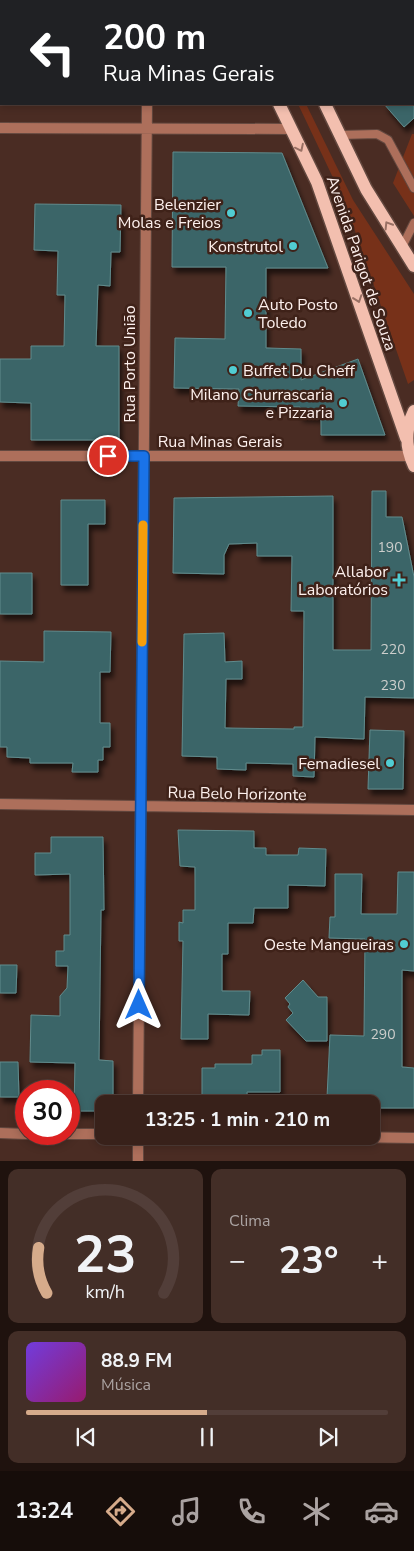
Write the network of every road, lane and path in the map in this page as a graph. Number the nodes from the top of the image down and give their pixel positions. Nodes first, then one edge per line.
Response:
1 (147, 105) edge
2 (279, 105) edge
3 (326, 105) edge
4 (0, 128) edge
5 (146, 129) junction
6 (291, 130) junction
7 (340, 134) junction
8 (414, 188) edge
9 (414, 223) edge
10 (402, 246) junction
11 (414, 266) edge
12 (414, 411) edge
13 (406, 438) junction
14 (0, 456) edge
15 (144, 456) junction
16 (413, 464) edge
17 (0, 804) edge
18 (140, 806) junction
19 (414, 810) edge
20 (138, 1095) edge
21 (0, 1133) edge
22 (15, 1134) edge
23 (80, 1134) edge
24 (95, 1134) edge
25 (380, 1137) edge
26 (414, 1138) edge
27 (138, 1145) edge
28 (138, 1161) edge

1 - 5 street, Rua Porto União
2 - 6 main road, Avenida Parigot de Souza
3 - 7 main road, Avenida Parigot de Souza
4 - 5 street
5 - 6 street
5 - 15 street, Rua Porto União
6 -> 13 main road, Avenida Parigot de Souza
7 - 8 lane
10 -> 7 main road, Avenida Parigot de Souza
9 - 10 lane
10 - 11 main road, Avenida Parigot de Souza
12 - 13 main road
13 - 16 main road, Avenida Parigot de Souza
14 - 15 street, Rua Minas Gerais
15 - 16 street, Rua Minas Gerais
15 - 18 street, Rua Porto União
17 - 18 street, Rua Belo Horizonte
18 - 19 street, Rua Belo Horizonte
18 - 20 street, Rua Porto União
21 - 22 street
23 - 24 street
25 - 26 street
27 - 28 street

